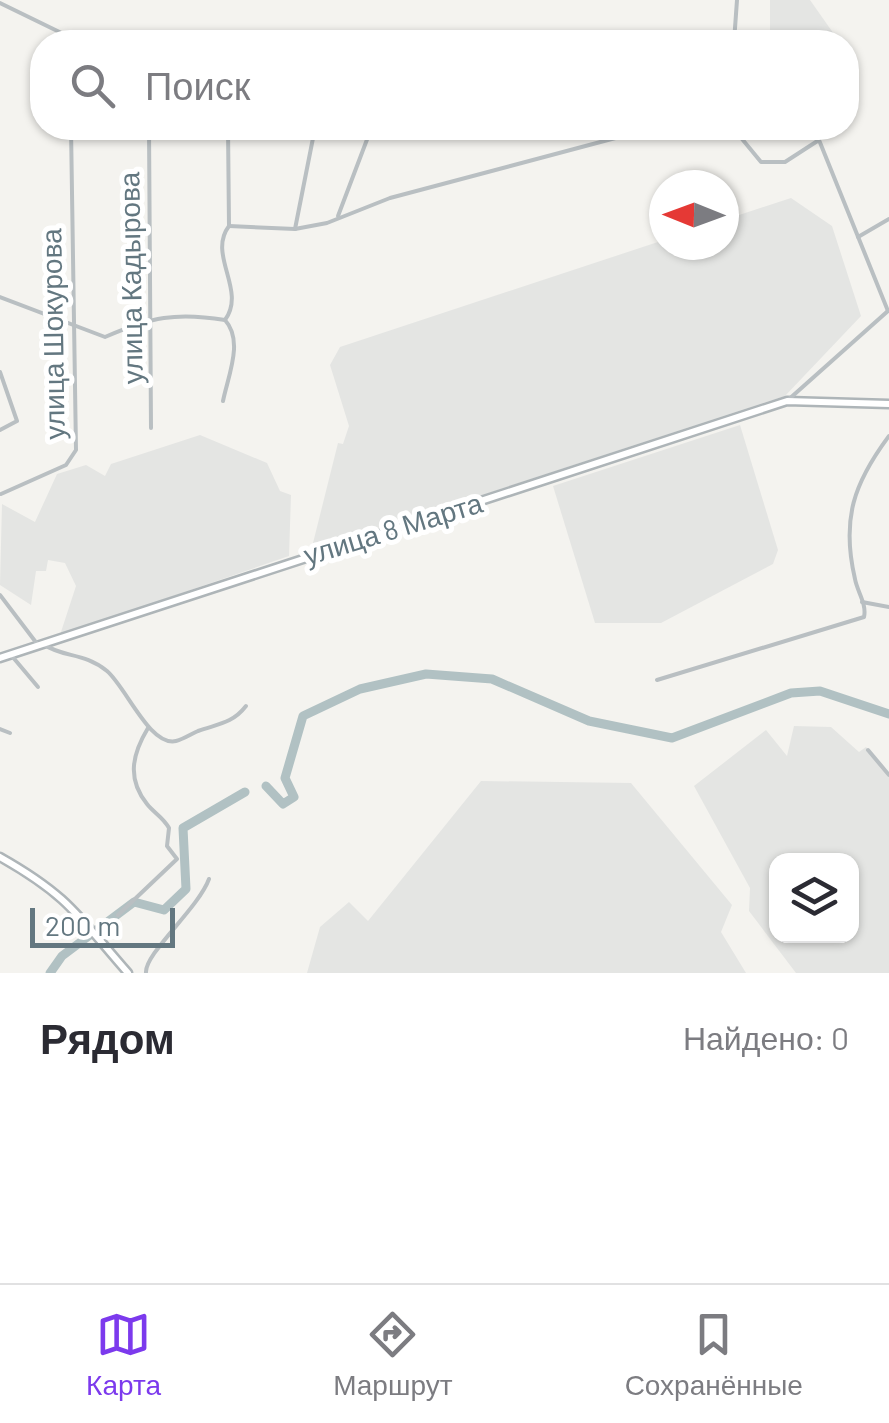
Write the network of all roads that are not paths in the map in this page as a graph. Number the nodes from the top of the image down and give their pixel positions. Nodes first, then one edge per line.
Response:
1 (737, 0) edge
2 (0, 3) edge
3 (53, 30) edge
4 (735, 30) edge
5 (71, 140) edge
6 (149, 140) edge
7 (228, 140) edge
8 (314, 140) edge
9 (367, 140) edge
10 (608, 140) edge
11 (743, 140) edge
12 (819, 140) edge
13 (819, 140) edge
14 (338, 216) junction
15 (889, 219) edge
16 (229, 226) junction
17 (295, 229) junction
18 (858, 237) junction
19 (0, 298) edge
20 (888, 311) edge
21 (152, 317) junction
22 (226, 320) junction
23 (74, 328) junction
24 (0, 372) edge
25 (223, 401) dead end
26 (787, 401) junction
27 (889, 404) edge
28 (152, 428) dead end
29 (0, 430) edge
30 (889, 436) edge
31 (0, 494) edge
32 (0, 595) edge
33 (862, 602) junction
34 (889, 607) edge
35 (41, 644) junction
36 (11, 655) junction
37 (0, 658) edge
38 (657, 680) dead end
39 (38, 687) dead end
40 (246, 706) dead end
41 (148, 728) junction
42 (0, 729) edge
43 (10, 732) dead end
44 (868, 750) dead end
45 (889, 775) edge
46 (0, 857) edge
47 (209, 879) dead end
48 (118, 915) dead end
49 (128, 973) edge
50 (146, 973) edge

1 - 4 street
2 - 3 street
5 - 23 street, улица Шокурова
6 - 21 street, улица Кадырова
7 - 16 street
8 - 17 street
9 - 14 street
10 - 14 street
11 - 12 street
13 - 18 street
14 - 17 street
15 - 18 street
16 - 17 street
16 - 22 street
18 - 20 street
19 - 23 street
20 - 26 street
21 - 22 street
21 - 23 street
21 - 28 street, улица Кадырова
22 - 25 street
23 - 31 street, улица Шокурова
24 - 29 street
26 - 27 main road, улица 8 Марта
26 - 35 main road, улица 8 Марта
30 - 33 street
32 - 35 street
33 - 34 street
33 - 38 street
35 - 36 main road, улица 8 Марта
35 - 41 street
36 - 37 main road, улица 8 Марта
36 - 39 street
40 - 41 street
41 - 48 street
42 - 43 street
44 - 45 street
46 - 49 main road
47 - 50 street

